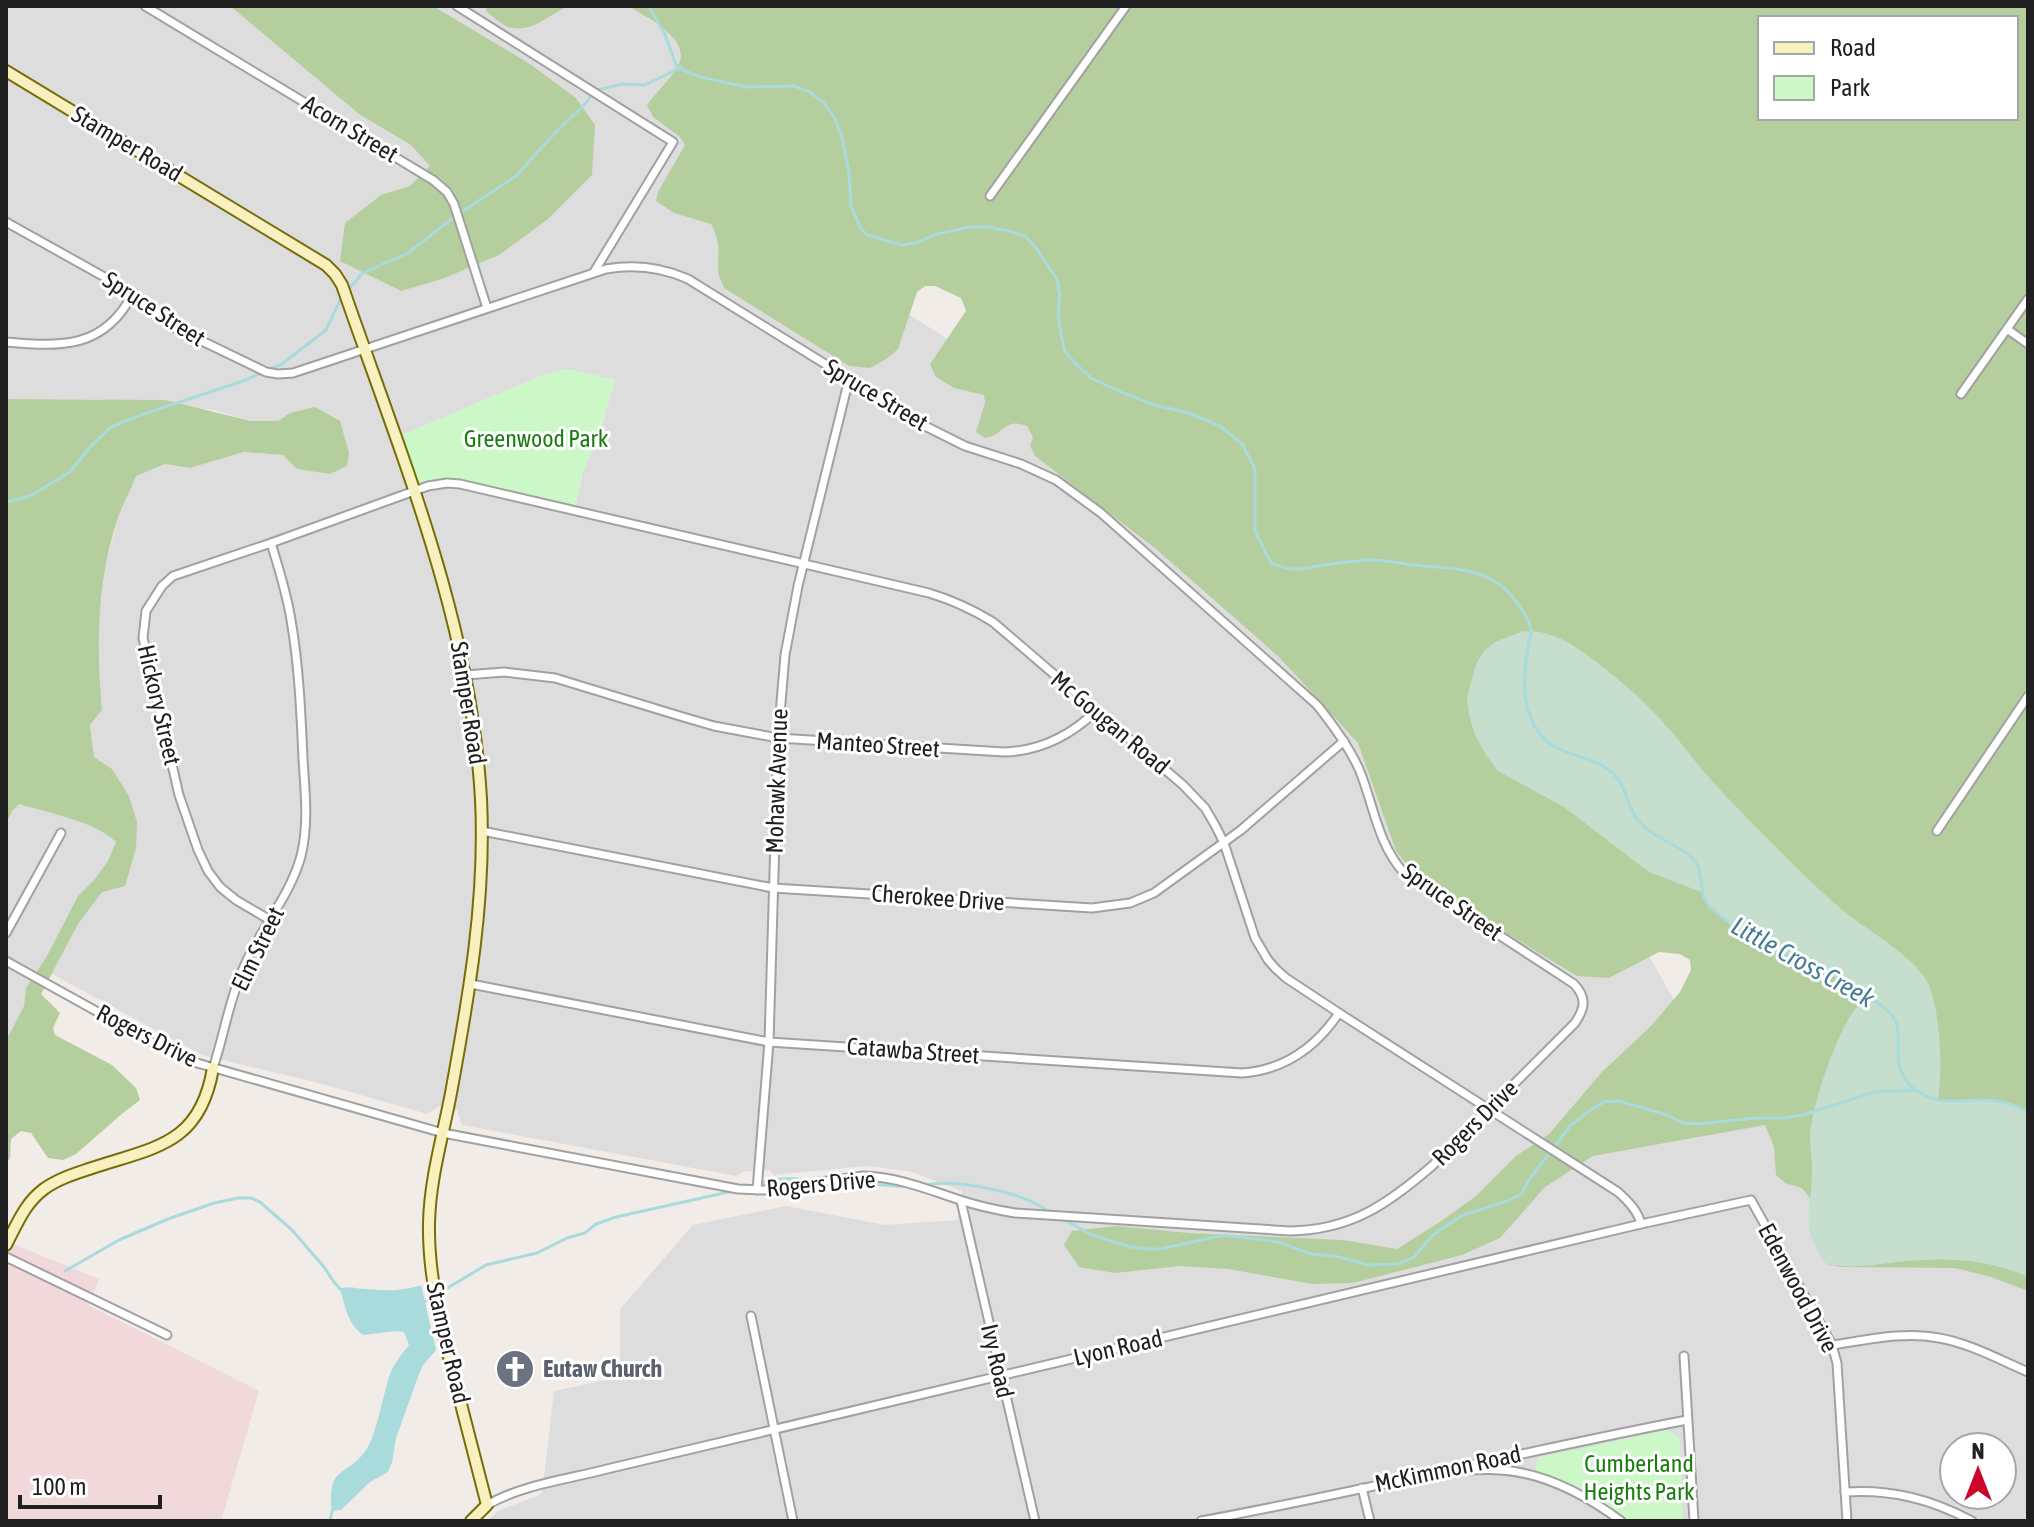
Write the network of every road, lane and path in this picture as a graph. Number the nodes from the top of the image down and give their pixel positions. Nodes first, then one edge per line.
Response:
1 (145, 6) edge
2 (457, 6) edge
3 (1126, 6) edge
4 (6, 71) edge
5 (990, 196) dead end
6 (6, 222) edge
7 (594, 272) junction
8 (133, 293) junction
9 (2028, 299) edge
10 (487, 308) junction
11 (2007, 329) junction
12 (6, 342) edge
13 (2028, 344) edge
14 (364, 349) junction
15 (849, 379) junction
16 (1961, 394) dead end
17 (414, 491) junction
18 (271, 543) junction
19 (804, 565) junction
20 (466, 675) junction
21 (2028, 696) edge
22 (1096, 711) junction
23 (778, 738) junction
24 (1344, 741) junction
25 (482, 831) junction
26 (1937, 831) dead end
27 (61, 833) dead end
28 (1224, 843) junction
29 (773, 888) junction
30 (270, 920) junction
31 (6, 933) edge
32 (6, 961) edge
33 (471, 984) junction
34 (1583, 1007) joint
35 (1339, 1013) junction
36 (769, 1042) junction
37 (213, 1068) junction
38 (1489, 1109) junction
39 (443, 1133) junction
40 (757, 1190) junction
41 (1751, 1200) joint
42 (961, 1201) junction
43 (1641, 1224) junction
44 (6, 1245) edge
45 (6, 1257) edge
46 (751, 1316) dead end
47 (167, 1335) dead end
48 (1832, 1345) junction
49 (1684, 1356) dead end
50 (2028, 1372) edge
51 (1001, 1375) junction
52 (1687, 1420) junction
53 (774, 1429) junction
54 (1449, 1470) junction
55 (1362, 1488) junction
56 (1845, 1492) junction
57 (487, 1505) junction
58 (1206, 1520) edge
59 (471, 1521) edge
60 (793, 1521) edge
61 (1035, 1521) edge
62 (1370, 1521) edge
63 (1621, 1521) edge
64 (1694, 1521) edge
65 (1847, 1521) edge
66 (1972, 1521) edge

1 - 10 street, Acorn Street
2 - 7 street
3 - 5 street
4 - 14 street, Stamper Road
6 - 8 street, Spruce Street
7 - 10 street, Spruce Street
7 - 15 street, Spruce Street
8 - 12 street
8 - 14 street, Spruce Street
9 - 11 street
10 - 14 street, Spruce Street
11 - 13 street
11 - 16 street
14 - 17 street, Stamper Road
15 - 19 street, Mohawk Avenue
15 - 24 street, Spruce Street
17 - 18 street, Hickory Street
17 - 19 street, Mc Gougan Road
17 - 20 street, Stamper Road
18 - 30 street, Elm Street
18 - 30 street, Hickory Street
19 - 22 street, Mc Gougan Road
19 - 23 street, Mohawk Avenue
20 - 23 street, Manteo Street
20 - 25 street, Stamper Road
21 - 26 street
22 - 23 street, Manteo Street
22 - 28 street, Mc Gougan Road
23 - 29 street, Mohawk Avenue
24 - 28 street, Cherokee Drive
24 - 34 street, Spruce Street
25 - 29 street, Cherokee Drive
25 - 33 street, Stamper Road
27 - 31 street
28 - 29 street, Cherokee Drive
28 - 35 street, Mc Gougan Road
29 - 36 street, Mohawk Avenue
30 - 37 street, Elm Street
32 - 37 street, Rogers Drive
33 - 36 street, Catawba Street
33 - 39 street, Stamper Road
34 - 38 street, Rogers Drive
35 - 36 street, Catawba Street
35 - 38 street, Mc Gougan Road
36 - 40 street, Mohawk Avenue
37 - 39 street, Rogers Drive
37 - 44 street, Elm Street
38 - 42 street, Rogers Drive
38 - 43 street, Mc Gougan Road
39 - 40 street, Rogers Drive
39 - 57 street, Stamper Road
40 - 42 street, Rogers Drive
41 - 43 street, Lyon Road
41 - 48 street, Edenwood Drive
42 - 51 street, Ivy Road
43 - 51 street, Lyon Road
45 - 47 street
46 - 53 street
48 - 50 street
48 - 56 street, Edenwood Drive
49 - 52 street
51 - 53 street, Lyon Road
51 - 61 street, Ivy Road
52 - 54 street, McKimmon Road
52 - 64 street
53 - 57 street, Lyon Road
53 - 60 street
54 - 55 street, McKimmon Road
54 - 63 street
55 - 58 street, McKimmon Road
55 - 62 street
56 - 65 street, Edenwood Drive
56 - 66 street
57 - 59 street

